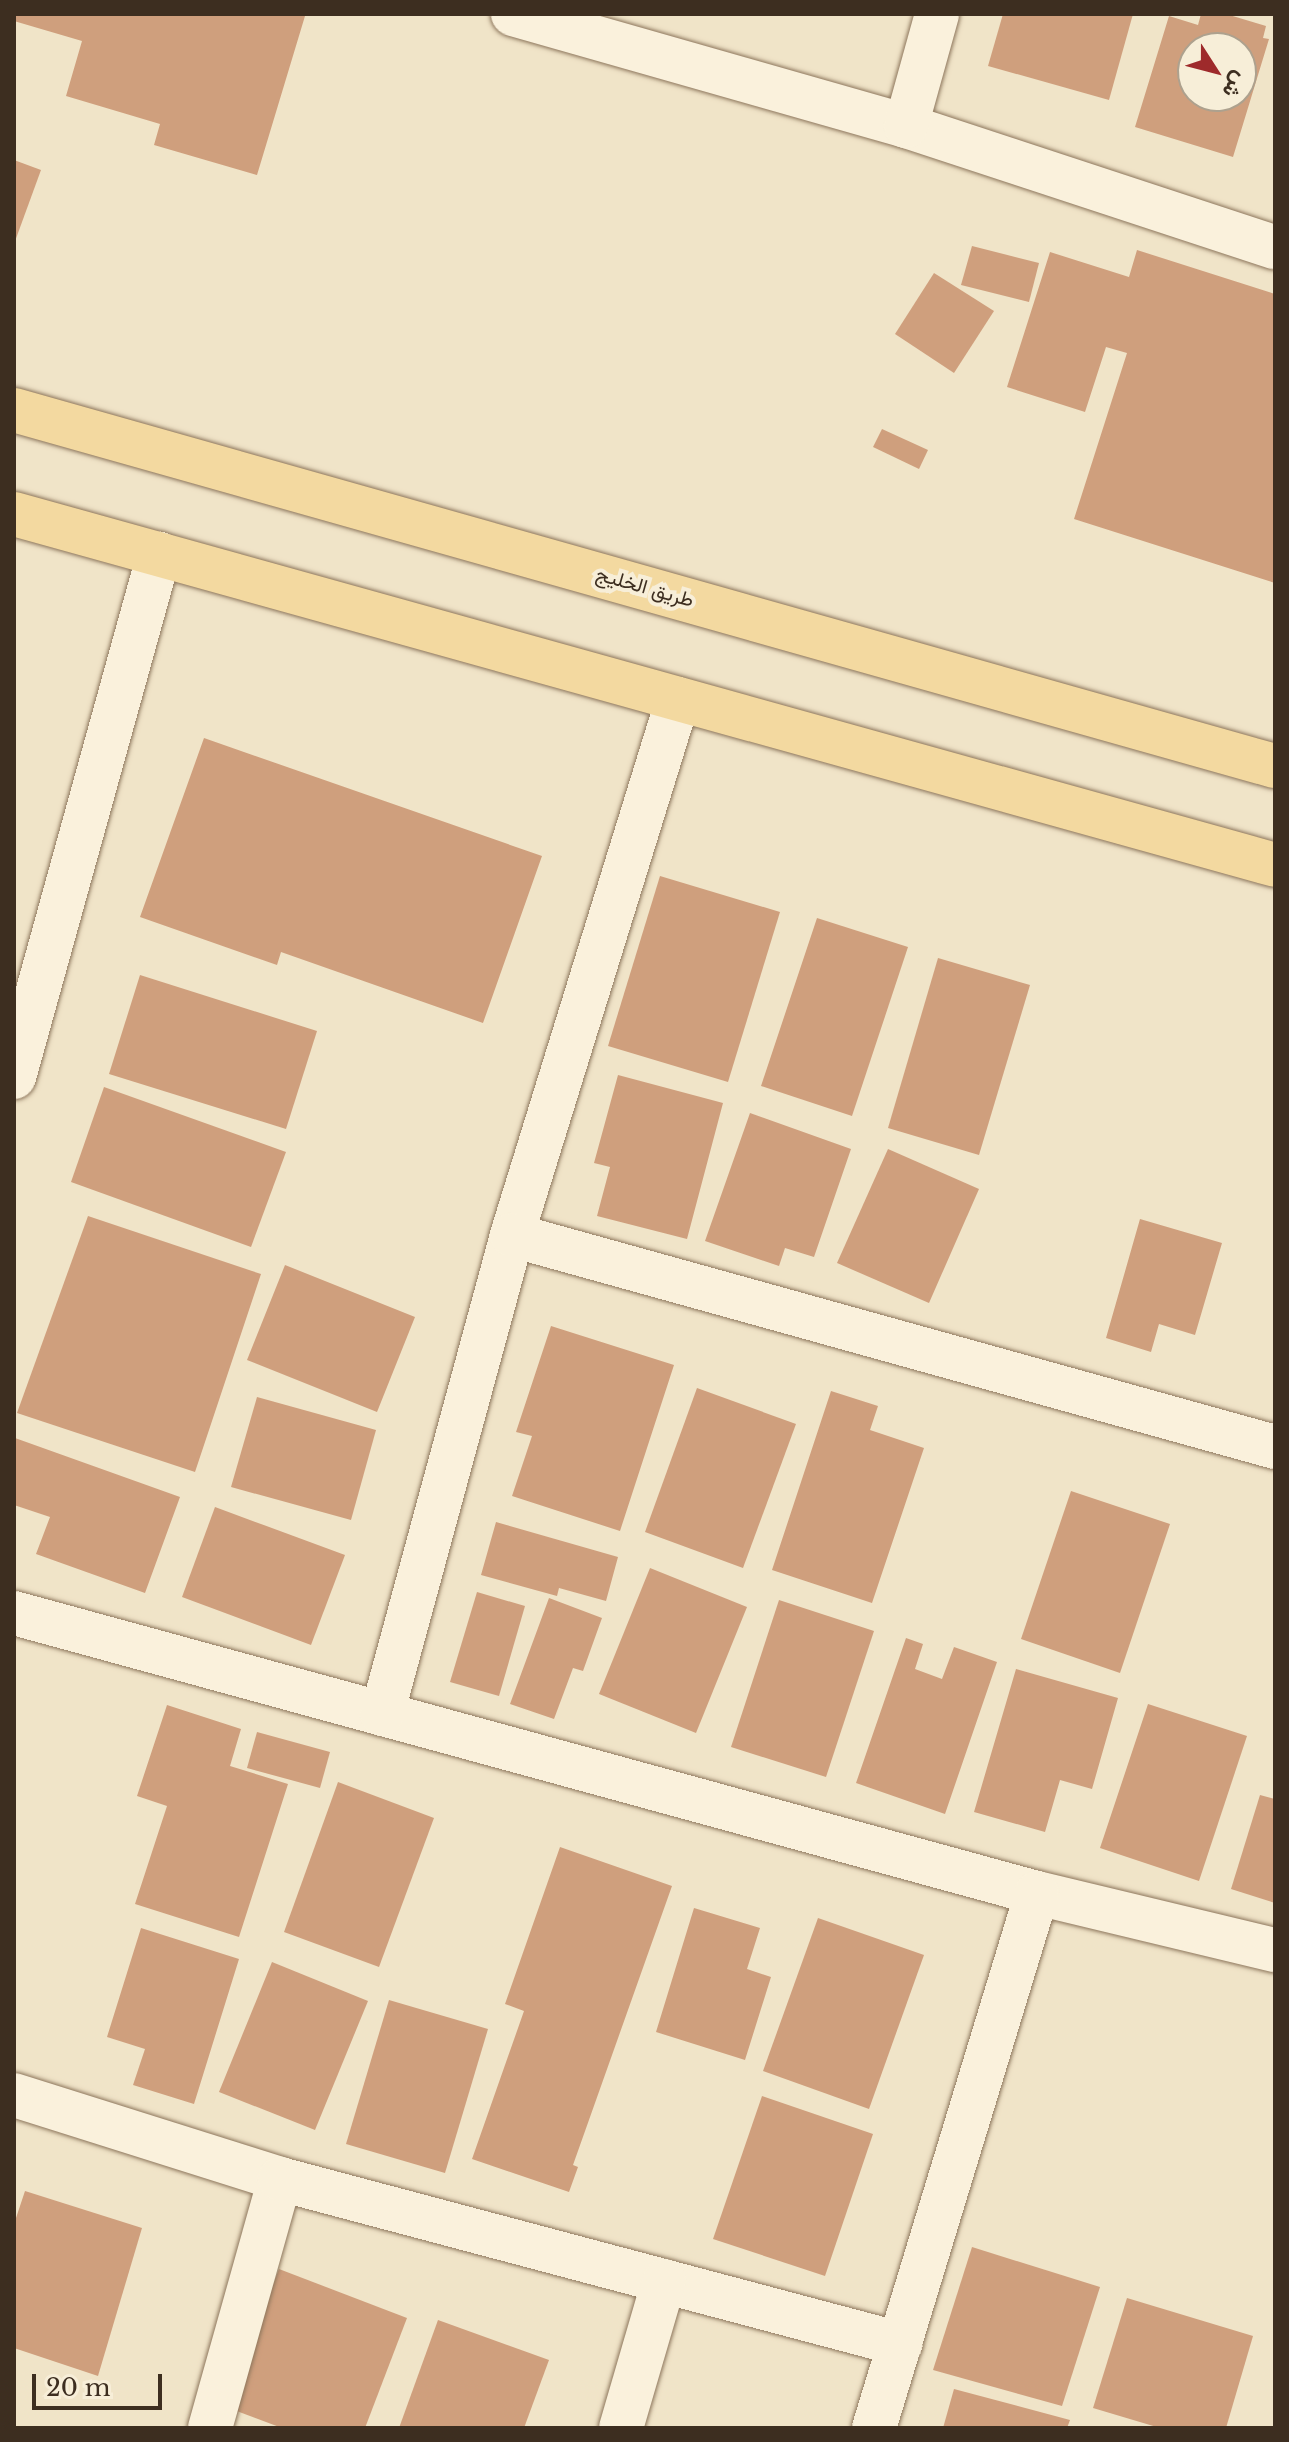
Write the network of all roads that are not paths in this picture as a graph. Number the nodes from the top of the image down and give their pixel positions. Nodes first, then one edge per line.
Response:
1 (513, 14) edge
2 (937, 14) edge
3 (906, 126) junction
4 (1275, 247) edge
5 (14, 410) edge
6 (14, 514) edge
7 (159, 554) junction
8 (678, 699) junction
9 (1275, 766) edge
10 (1275, 865) edge
11 (14, 1077) edge
12 (512, 1235) junction
13 (1275, 1447) edge
14 (14, 1613) edge
15 (382, 1714) junction
16 (1037, 1893) junction
17 (1275, 1950) edge
18 (14, 2095) edge
19 (280, 2179) junction
20 (664, 2281) junction
21 (900, 2344) junction
22 (210, 2428) edge
23 (621, 2428) edge
24 (874, 2428) edge

1 - 3 street
2 - 3 street
3 - 4 street
5 - 9 main road, طريق الخليج
6 - 7 main road
7 - 8 main road
7 - 11 street
8 - 10 main road
8 - 12 street
12 - 13 street
12 - 15 street
14 - 15 street
15 - 16 street
16 - 17 street
16 - 21 street
18 - 19 street
19 - 20 street
19 - 22 street
20 - 21 street
20 - 23 street
21 - 24 street

